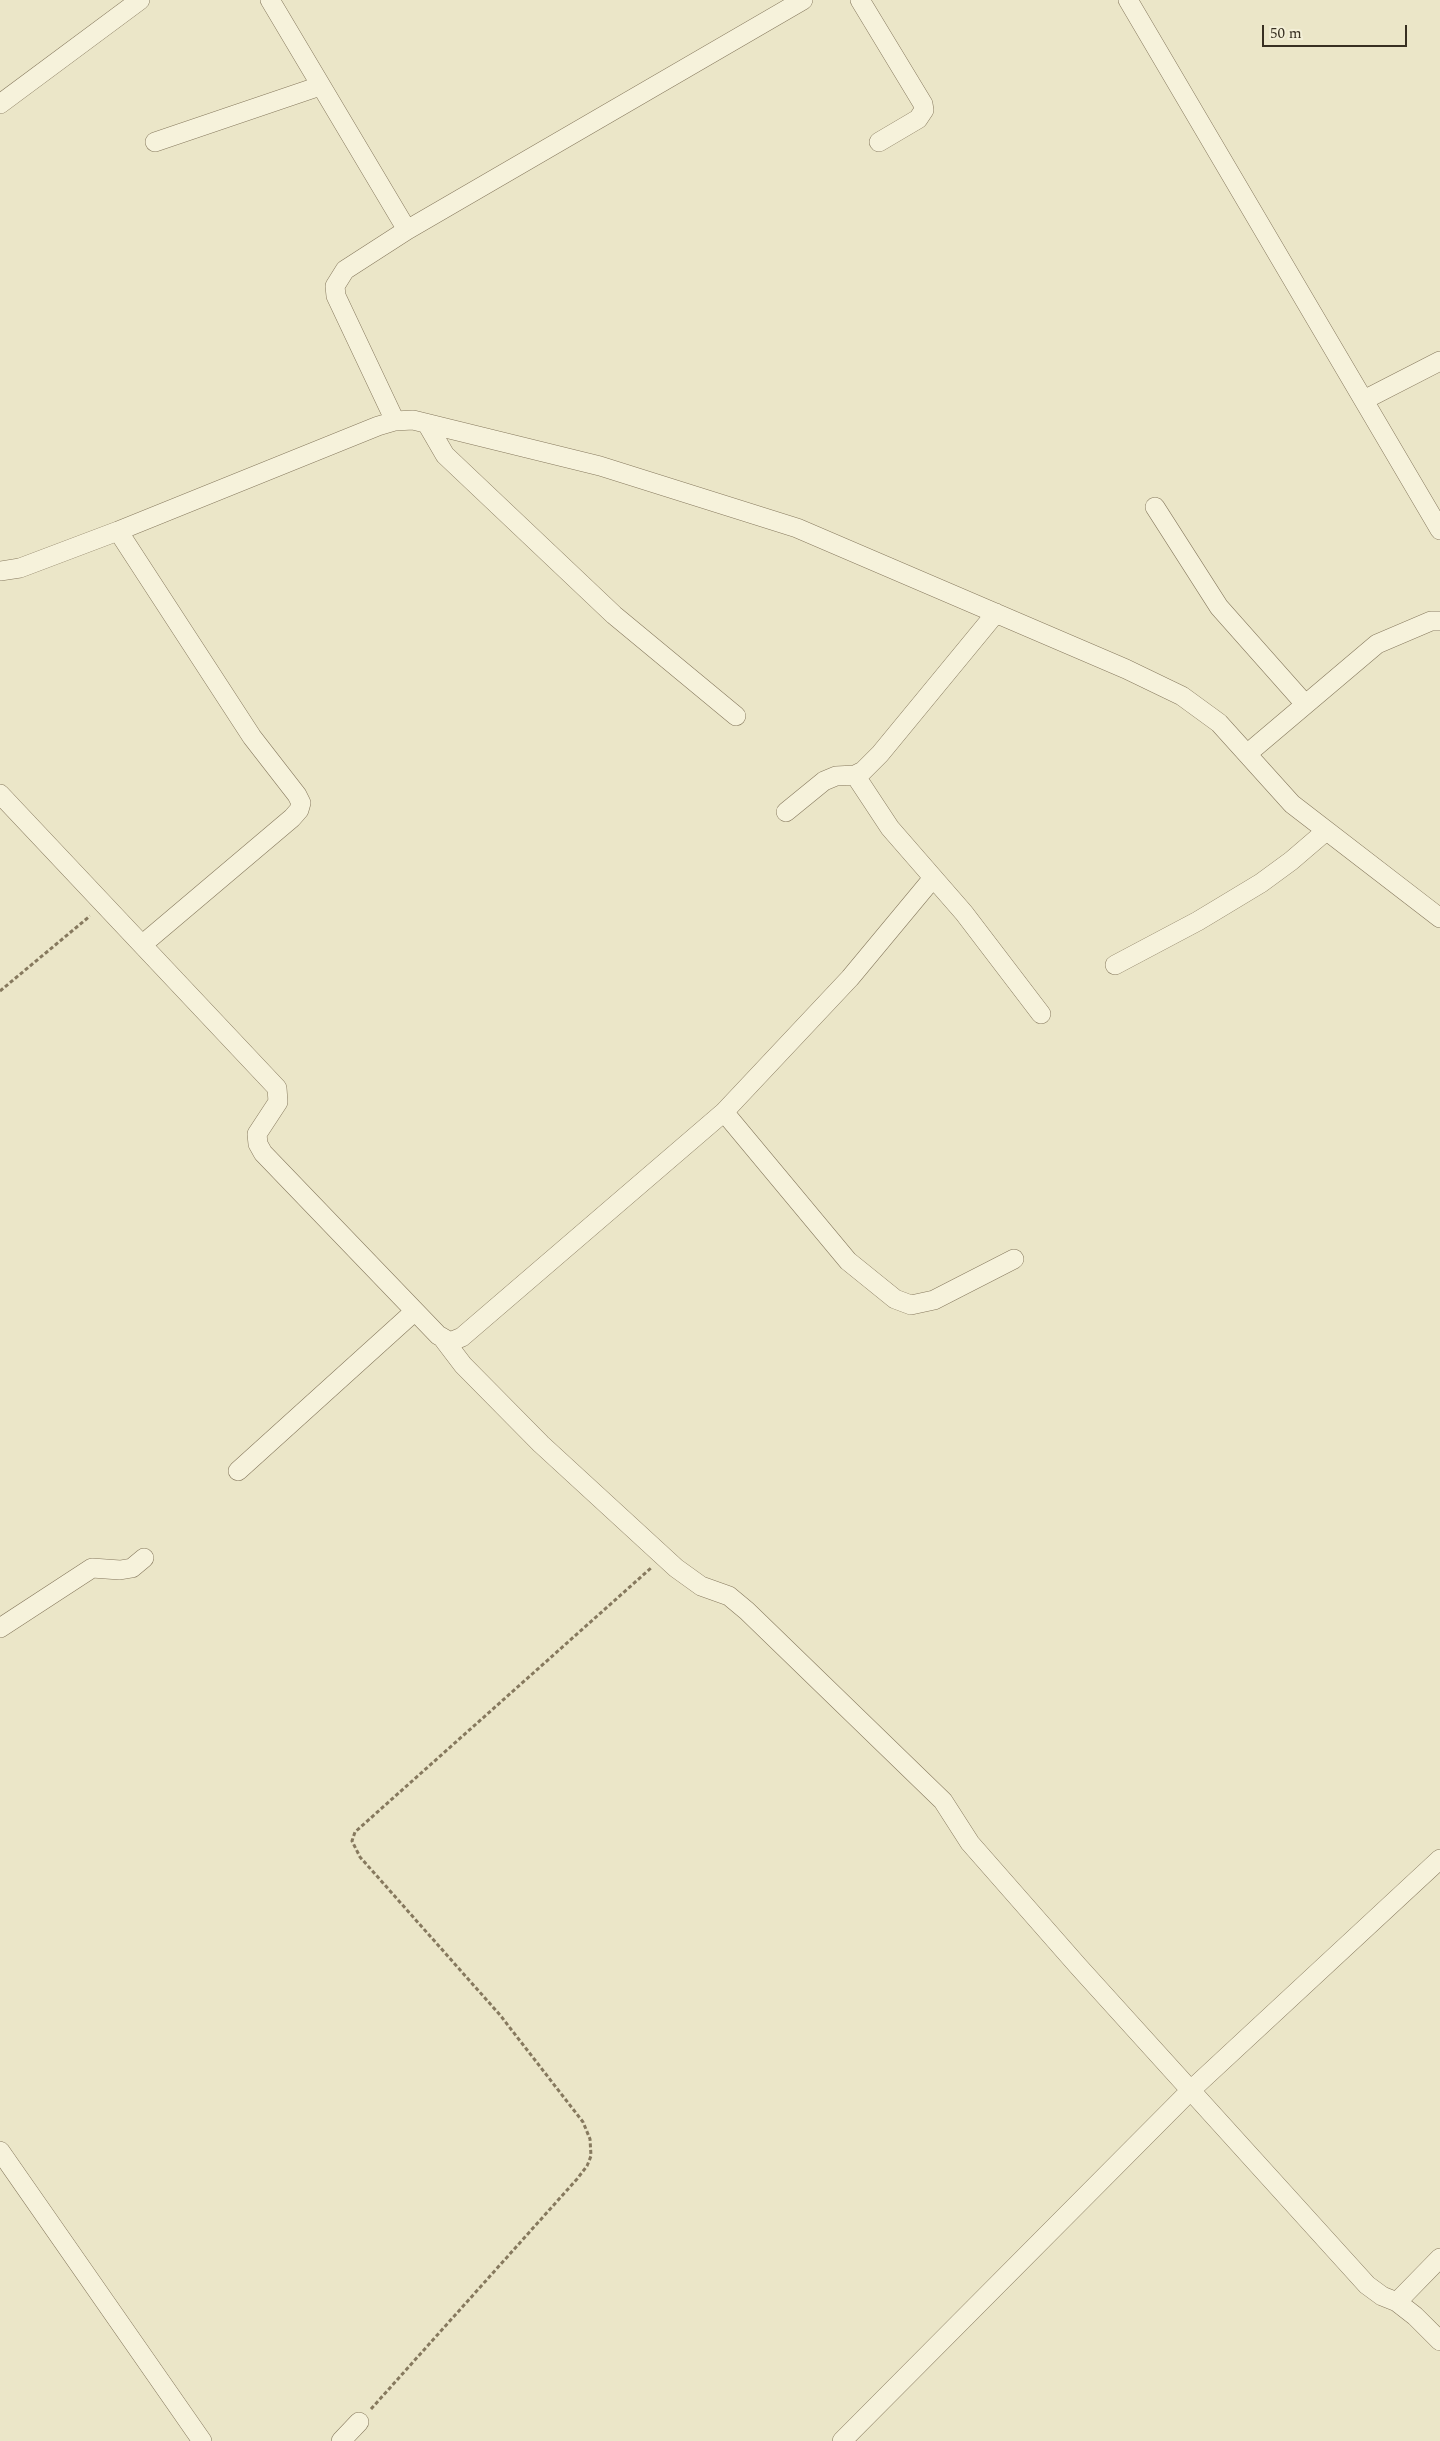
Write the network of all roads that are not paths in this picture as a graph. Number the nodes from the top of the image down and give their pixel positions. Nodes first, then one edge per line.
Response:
1 (140, 0) edge
2 (270, 0) edge
3 (802, 0) edge
4 (860, 0) edge
5 (1128, 0) edge
6 (320, 86) junction
7 (0, 104) edge
8 (155, 142) dead end
9 (879, 142) dead end
10 (407, 230) junction
11 (1440, 361) edge
12 (1364, 400) junction
13 (395, 421) junction
14 (427, 424) junction
15 (1155, 508) dead end
16 (1440, 530) edge
17 (118, 531) junction
18 (0, 572) edge
19 (996, 613) junction
20 (1440, 621) edge
21 (1305, 704) junction
22 (736, 716) dead end
23 (1247, 754) junction
24 (855, 776) junction
25 (0, 794) edge
26 (786, 812) dead end
27 (1326, 831) junction
28 (933, 878) junction
29 (1440, 918) edge
30 (143, 944) junction
31 (1115, 965) dead end
32 (1041, 1014) dead end
33 (724, 1112) junction
34 (1014, 1259) dead end
35 (415, 1311) junction
36 (444, 1340) junction
37 (238, 1471) dead end
38 (144, 1558) dead end
39 (0, 1628) edge
40 (1440, 1859) edge
41 (1191, 2090) junction
42 (0, 2151) edge
43 (1440, 2258) edge
44 (1396, 2302) junction
45 (1440, 2341) edge
46 (359, 2422) road end
47 (202, 2441) edge
48 (341, 2441) edge
49 (842, 2441) edge

1 - 7 street
2 - 6 street
3 - 10 street
4 - 9 street
5 - 12 street
6 - 8 street
6 - 10 street
10 - 13 street
11 - 12 street
12 - 16 street
13 - 14 street
13 - 17 street
14 - 19 street
14 - 22 street
15 - 21 street
17 - 18 street
17 - 30 street
19 - 23 street
19 - 24 street
20 - 21 street
21 - 23 street
23 - 27 street
24 - 26 street
24 - 28 street
25 - 30 street
27 - 29 street
27 - 31 street
28 - 32 street
28 - 33 street
30 - 35 street
33 - 34 street
33 - 36 street
35 - 36 street
35 - 37 street
36 - 41 street
38 - 39 street
40 - 41 street
41 - 44 street
41 - 49 street
42 - 47 street
43 - 44 street
44 - 45 street
46 - 48 street

